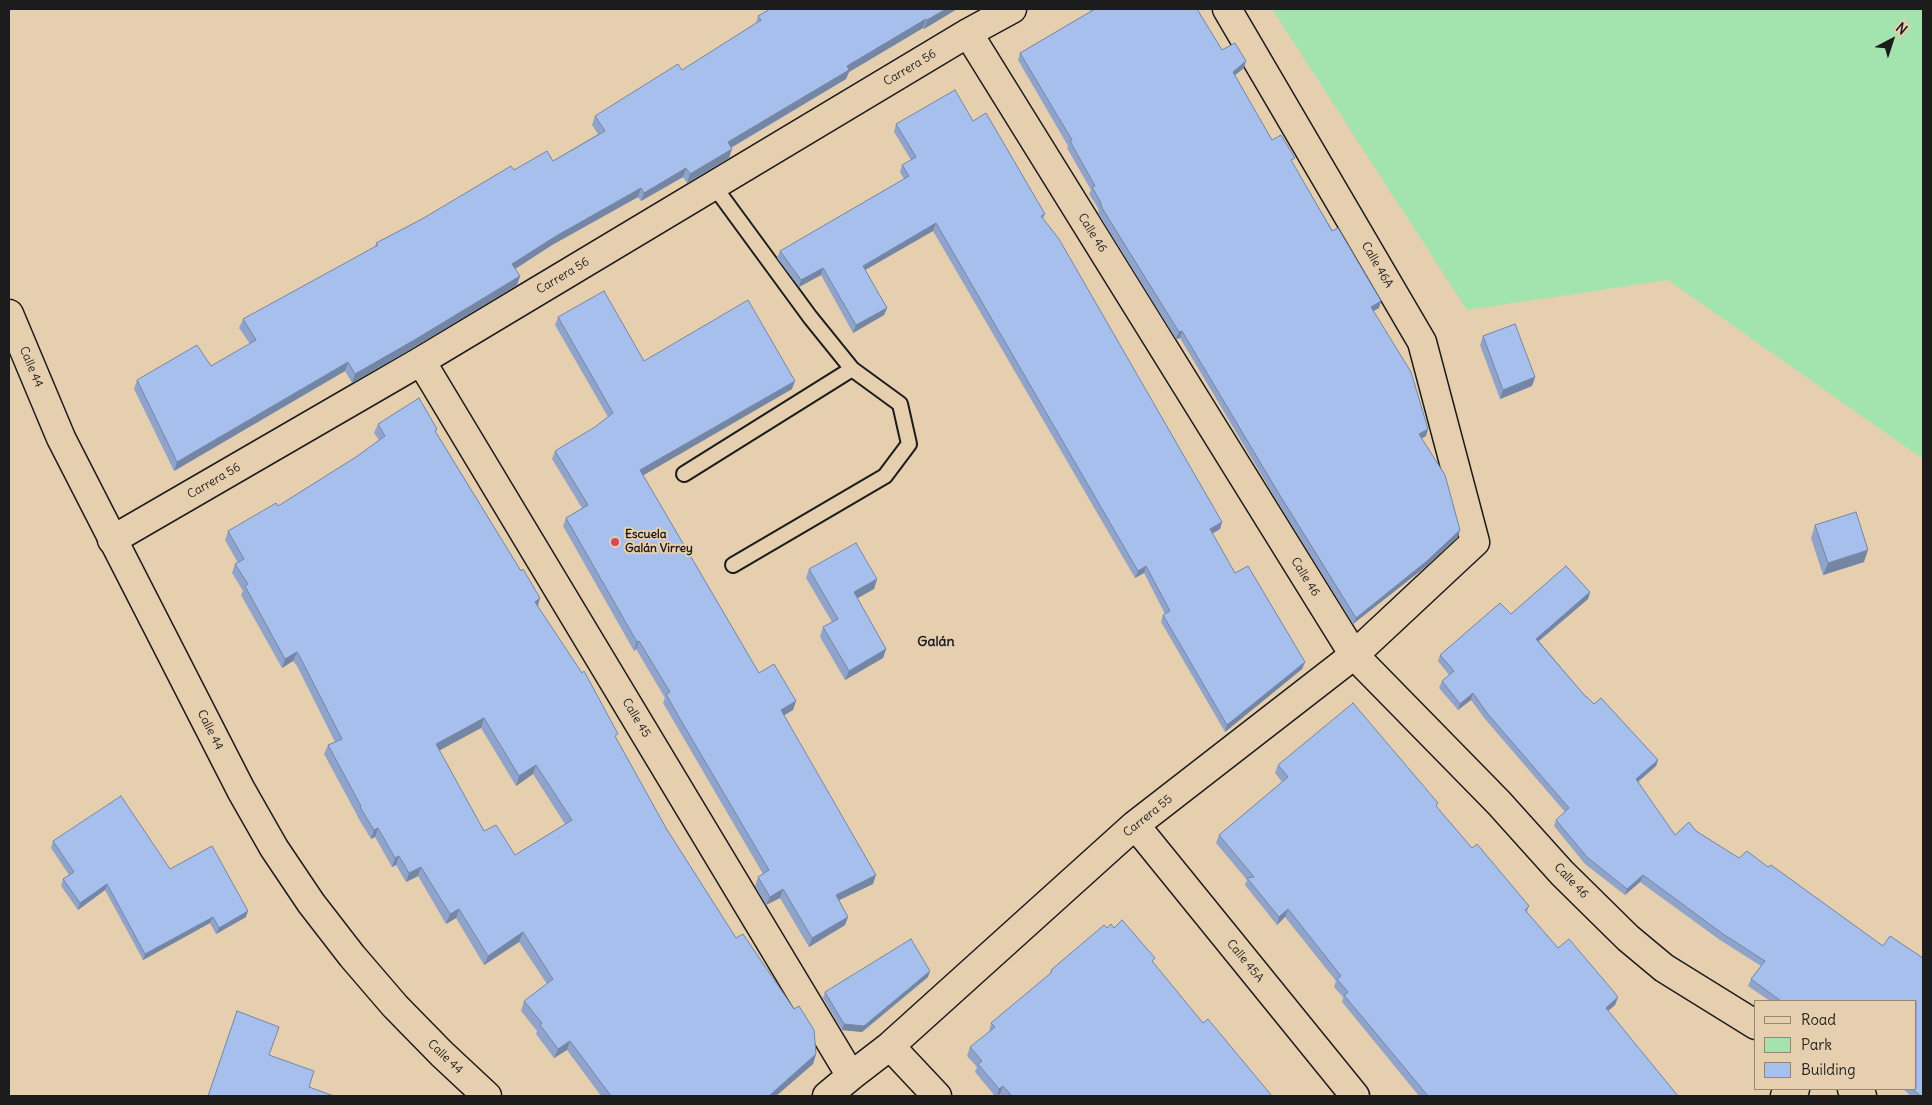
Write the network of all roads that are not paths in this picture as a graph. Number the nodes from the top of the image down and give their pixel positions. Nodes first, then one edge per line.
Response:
1 (1012, 9) edge
2 (1228, 9) edge
3 (968, 33) junction
4 (714, 186) junction
5 (9, 314) edge
6 (421, 361) junction
7 (852, 369) junction
8 (684, 474) dead end
9 (112, 540) junction
10 (1475, 542) joint
11 (733, 565) dead end
12 (1354, 655) junction
13 (1135, 825) junction
14 (1754, 1024) edge
15 (890, 1046) junction
16 (851, 1076) junction
17 (487, 1096) edge
18 (827, 1096) edge
19 (937, 1096) edge
20 (1356, 1096) edge

1 - 3 street, Carrera 56
2 - 10 street, Calle 46A
3 - 4 street, Carrera 56
3 - 12 street, Calle 46
4 - 6 street, Carrera 56
4 - 7 lane
5 - 9 street, Calle 44
6 - 9 street, Carrera 56
6 - 16 street, Calle 45
7 - 8 lane
7 - 11 lane
9 - 17 street, Calle 44
10 - 12 street, Carrera 55
12 - 13 street, Carrera 55
12 - 14 street, Calle 46
13 - 15 street, Carrera 55
13 - 20 street, Calle 45A
15 - 16 street, Carrera 55
15 - 19 street
16 - 18 street, Carrera 55

